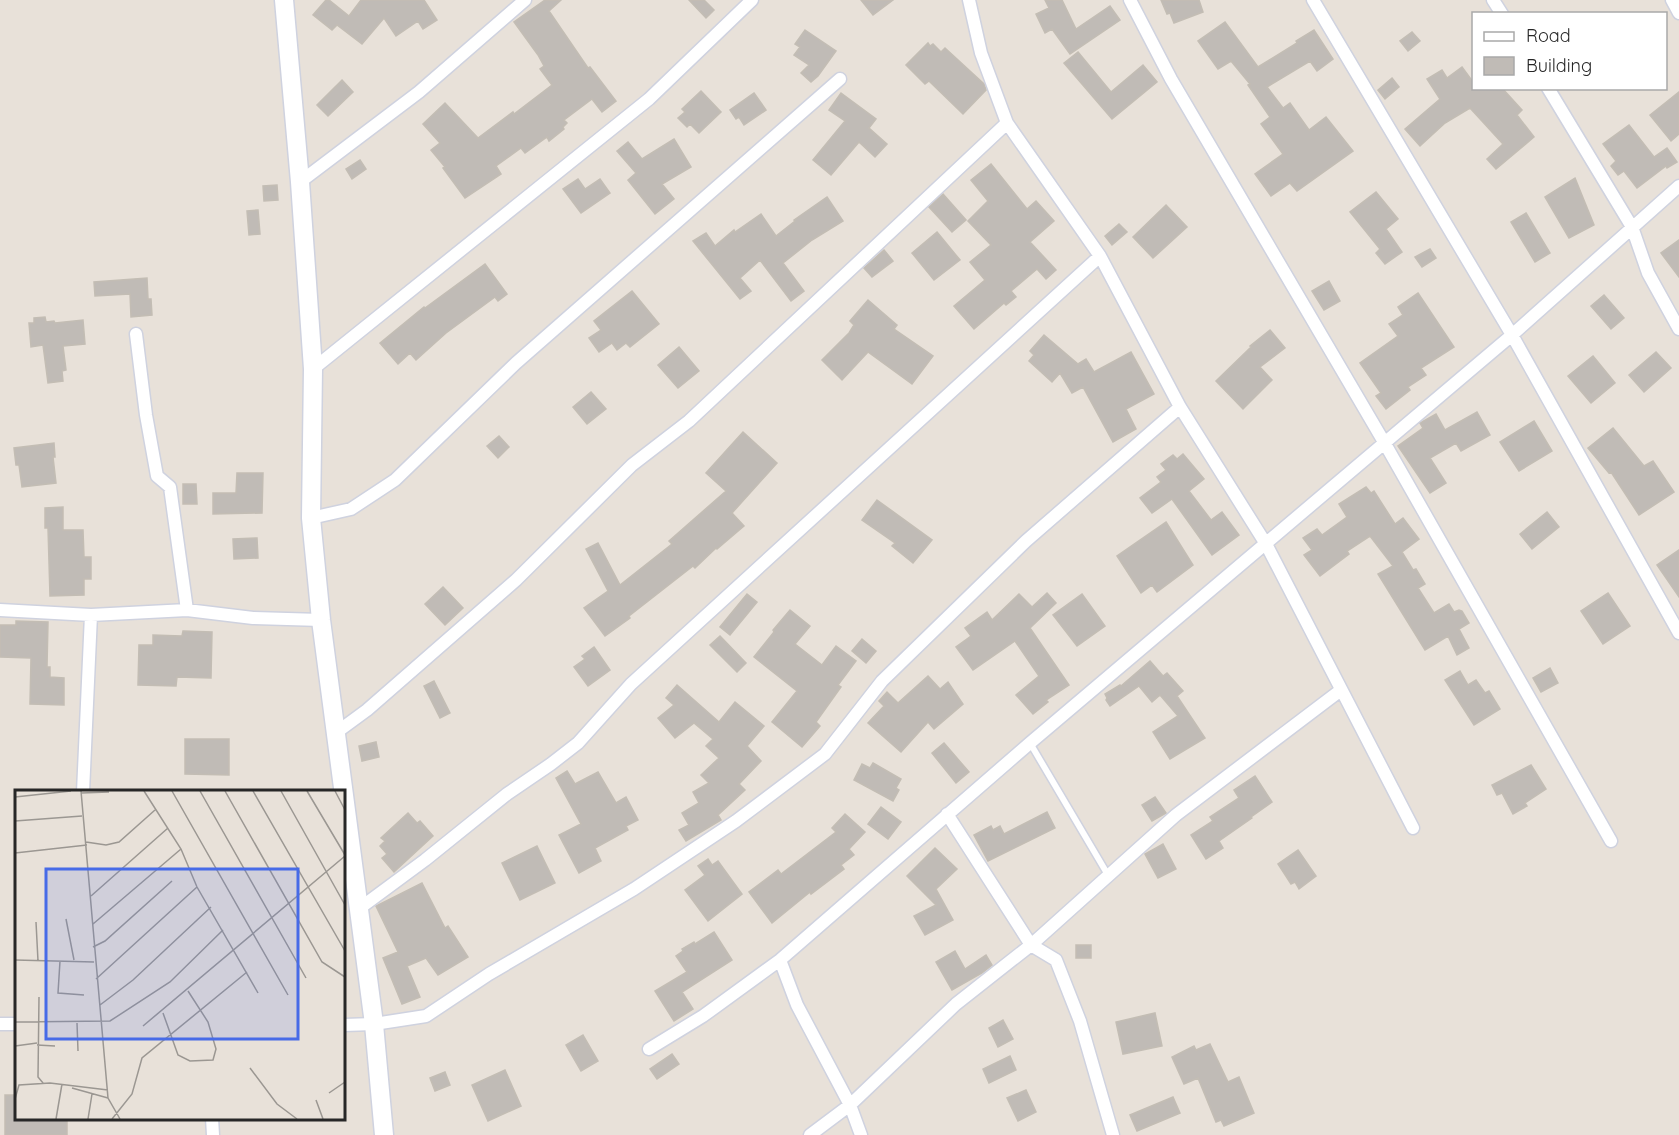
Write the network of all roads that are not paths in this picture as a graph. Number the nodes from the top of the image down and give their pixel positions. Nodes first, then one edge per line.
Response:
1 (284, 0) edge
2 (525, 0) edge
3 (752, 0) edge
4 (969, 0) edge
5 (1130, 0) edge
6 (1313, 0) edge
7 (1672, 0) edge
8 (1679, 13) edge
9 (840, 79) dead end
10 (1549, 90) edge
11 (1007, 123) junction
12 (300, 182) junction
13 (1679, 186) edge
14 (1632, 227) junction
15 (1100, 256) junction
16 (1679, 329) edge
17 (136, 334) dead end
18 (1512, 335) junction
19 (313, 369) junction
20 (1180, 407) junction
21 (1384, 442) junction
22 (311, 518) junction
23 (1266, 544) junction
24 (0, 610) edge
25 (187, 610) junction
26 (91, 615) junction
27 (321, 620) junction
28 (1679, 633) edge
29 (1341, 690) junction
30 (337, 732) junction
31 (1030, 743) junction
32 (83, 790) edge
33 (345, 790) edge
34 (345, 793) edge
35 (947, 814) junction
36 (1413, 828) dead end
37 (1611, 841) dead end
38 (1108, 876) junction
39 (360, 908) junction
40 (1031, 945) junction
41 (780, 960) junction
42 (374, 1024) junction
43 (345, 1025) edge
44 (649, 1049) dead end
45 (850, 1105) junction
46 (212, 1120) edge
47 (213, 1135) edge
48 (384, 1135) edge
49 (810, 1135) edge
50 (861, 1135) edge
51 (1113, 1135) edge

1 - 12 street
2 - 12 street
3 - 19 street
4 - 11 street
5 - 21 street
6 - 18 street
7 - 8 street
9 - 22 street
10 - 14 street
11 - 15 street
11 - 30 street
12 - 19 street
13 - 14 street
14 - 16 street
14 - 18 street
15 - 20 street
15 - 39 street
17 - 25 street
18 - 21 street
18 - 28 street
19 - 22 street
20 - 23 street
20 - 42 street
21 - 23 street
21 - 37 street
22 - 27 street
23 - 29 street
23 - 31 street
24 - 26 street
25 - 26 street
25 - 27 street
26 - 32 street
27 - 30 street
29 - 36 street
29 - 38 street
30 - 33 street
31 - 35 street
31 - 38 lane
34 - 39 street
35 - 40 street
35 - 41 street
38 - 40 street
39 - 42 street
40 - 45 street
40 - 51 street
41 - 44 street
41 - 45 street
42 - 43 street
42 - 48 street
45 - 49 street
45 - 50 street
46 - 47 street

